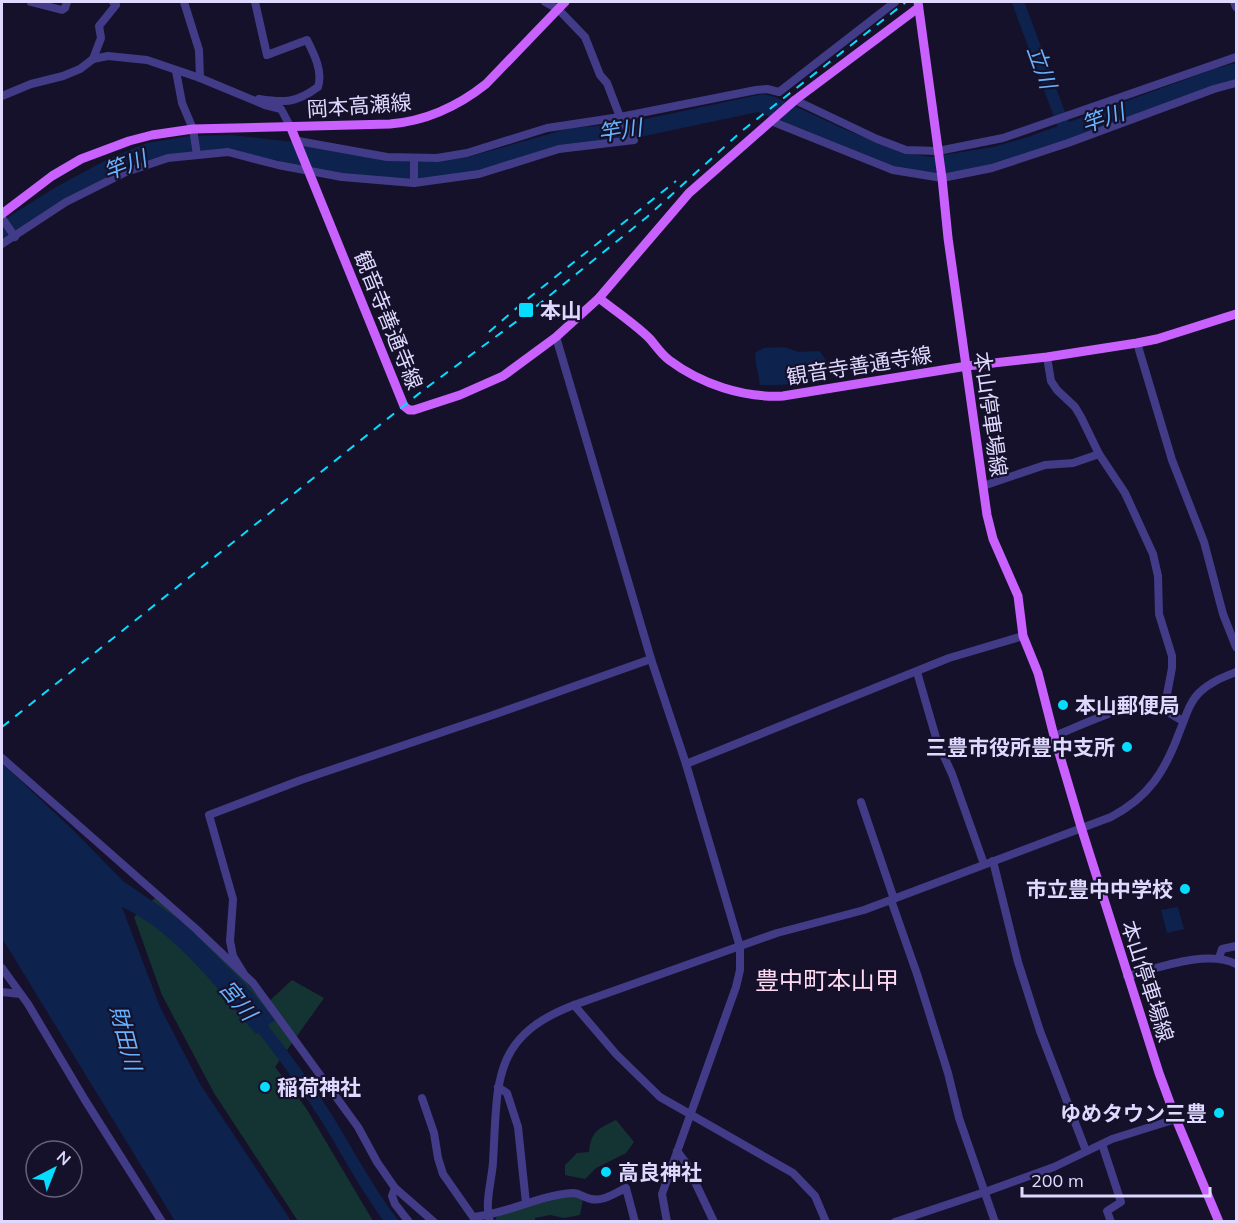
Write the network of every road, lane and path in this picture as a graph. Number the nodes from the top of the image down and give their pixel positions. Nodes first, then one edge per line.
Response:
1 (31, 2) edge
2 (67, 2) edge
3 (113, 2) edge
4 (184, 2) edge
5 (255, 2) edge
6 (545, 2) edge
7 (895, 2) edge
8 (1234, 2) edge
9 (561, 5) edge
10 (918, 5) edge
11 (1236, 7) edge
12 (1236, 57) edge
13 (93, 59) junction
14 (176, 71) junction
15 (204, 80) junction
16 (1236, 83) edge
17 (2, 96) edge
18 (795, 100) junction
19 (622, 119) junction
20 (771, 121) junction
21 (291, 128) junction
22 (193, 131) junction
23 (298, 142) junction
24 (938, 153) junction
25 (197, 154) junction
26 (414, 159) junction
27 (308, 169) junction
28 (942, 176) junction
29 (415, 183) junction
30 (2, 217) edge
31 (13, 236) junction
32 (2, 244) edge
33 (599, 298) junction
34 (1236, 314) edge
35 (556, 337) junction
36 (1137, 343) junction
37 (1047, 357) junction
38 (967, 366) junction
39 (1099, 454) junction
40 (983, 486) junction
41 (1023, 636) junction
42 (1236, 647) edge
43 (651, 659) junction
44 (917, 672) junction
45 (1236, 672) edge
46 (1165, 705) junction
47 (1184, 721) junction
48 (1054, 736) junction
49 (2, 758) edge
50 (686, 764) junction
51 (861, 802) dead end
52 (1081, 827) junction
53 (993, 861) junction
54 (984, 864) junction
55 (892, 899) junction
56 (740, 946) junction
57 (1236, 946) edge
58 (1219, 958) junction
59 (1236, 964) edge
60 (2, 968) edge
61 (244, 974) junction
62 (1127, 976) junction
63 (2, 992) edge
64 (20, 994) junction
65 (574, 1005) junction
66 (498, 1087) junction
67 (422, 1098) dead end
68 (691, 1115) junction
69 (1176, 1119) junction
70 (1102, 1144) junction
71 (677, 1151) junction
72 (1086, 1151) junction
73 (395, 1188) junction
74 (986, 1192) junction
75 (526, 1203) junction
76 (470, 1219) edge
77 (489, 1219) edge
78 (162, 1221) edge
79 (409, 1221) edge
80 (434, 1221) edge
81 (635, 1221) edge
82 (667, 1221) edge
83 (714, 1221) edge
84 (826, 1221) edge
85 (895, 1221) edge
86 (995, 1221) edge
87 (1111, 1221) edge
88 (1220, 1221) edge

1 - 2 street
3 - 13 street
4 - 15 street
5 - 15 street
6 - 9 street
7 - 19 street
8 - 11 street
9 - 19 street
9 - 21 main road, 岡本高瀬線
10 - 18 main road, 本山停車場線
10 - 24 main road, 本山停車場線
12 - 24 street
13 - 14 street
13 - 17 street
14 - 15 street
14 - 22 street
15 - 21 street
16 - 28 street
18 - 20 main road, 本山停車場線
18 - 24 street
19 - 26 street
19 - 29 street
20 - 28 street
20 - 33 main road, 本山停車場線
21 - 22 main road
21 - 23 main road, 観音寺善通寺線
22 - 25 street
22 - 30 main road
23 - 26 street
23 - 27 main road, 観音寺善通寺線
24 - 28 main road, 本山停車場線
25 - 27 street
25 - 31 street
26 - 29 street
27 - 29 street
27 - 35 main road, 観音寺善通寺線
28 - 38 main road, 本山停車場線
30 - 31 street
31 - 32 street
33 - 35 main road, 観音寺善通寺線
33 - 38 main road, 観音寺善通寺線
34 - 36 main road, 観音寺善通寺線
35 - 43 street
36 - 37 main road, 観音寺善通寺線
36 - 42 street
37 - 38 main road, 観音寺善通寺線
37 - 39 street
38 - 40 main road, 本山停車場線
39 - 40 street
39 - 46 street
40 - 41 main road, 本山停車場線
41 - 44 street
41 - 48 main road, 本山停車場線
43 - 50 street
43 - 61 street
44 - 50 street
44 - 54 street
45 - 47 street
46 - 47 street
46 - 48 street
47 - 52 street
48 - 52 main road, 本山停車場線
49 - 61 street
50 - 56 street
51 - 55 street
52 - 53 street
52 - 62 main road, 本山停車場線
53 - 54 street
53 - 72 street
54 - 55 street
55 - 56 street
55 - 74 street
56 - 65 street
56 - 68 street
57 - 58 street
58 - 59 street
58 - 62 street
60 - 64 street
61 - 73 street
62 - 69 main road, 本山停車場線
63 - 64 street
64 - 78 street
65 - 66 street
65 - 68 street
66 - 75 street
66 - 77 street
67 - 76 street
68 - 71 street
68 - 84 street
69 - 70 street
69 - 88 main road, 本山停車場線
70 - 72 street
70 - 87 street
71 - 82 street
71 - 83 street
72 - 74 street
73 - 79 street
73 - 80 street
74 - 85 street
74 - 86 street
75 - 77 street
75 - 81 street
76 - 77 street

